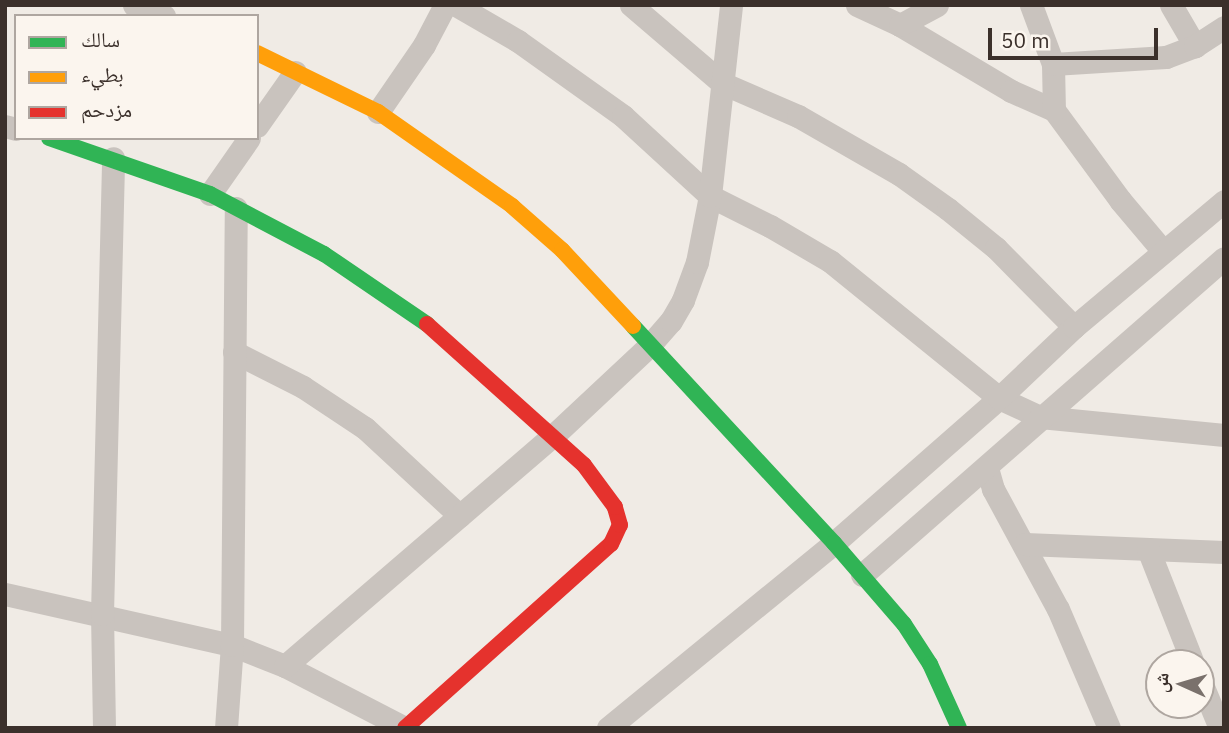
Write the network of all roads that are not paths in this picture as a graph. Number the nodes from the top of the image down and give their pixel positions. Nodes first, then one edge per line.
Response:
1 (134, 5) edge
2 (444, 5) edge
3 (456, 5) edge
4 (631, 5) edge
5 (731, 5) edge
6 (857, 5) edge
7 (937, 5) edge
8 (1031, 5) edge
9 (1171, 5) edge
10 (159, 14) edge
11 (900, 25) junction
12 (1224, 27) edge
13 (1195, 46) junction
14 (259, 54) edge
15 (1053, 64) junction
16 (295, 72) junction
17 (722, 83) junction
18 (1054, 110) junction
19 (378, 112) junction
20 (259, 123) edge
21 (55, 140) edge
22 (248, 140) edge
23 (113, 158) junction
24 (210, 194) junction
25 (710, 196) junction
26 (1224, 201) edge
27 (236, 208) junction
28 (1163, 251) junction
29 (1224, 258) edge
30 (1074, 327) junction
31 (649, 346) junction
32 (234, 352) junction
33 (999, 398) junction
34 (1040, 417) junction
35 (554, 435) junction
36 (1224, 435) edge
37 (987, 468) junction
38 (460, 516) junction
39 (834, 543) junction
40 (1025, 544) junction
41 (1147, 550) junction
42 (1224, 552) edge
43 (862, 575) junction
44 (5, 594) edge
45 (102, 614) junction
46 (232, 645) junction
47 (1187, 649) edge
48 (285, 666) junction
49 (104, 728) edge
50 (226, 728) edge
51 (405, 728) edge
52 (608, 728) edge
53 (958, 728) edge
54 (1109, 728) edge

1 - 10 street
2 - 19 street
3 - 25 street
4 - 17 street
5 - 17 street
6 - 11 street
7 - 11 street
8 - 15 street
9 - 13 street
11 - 18 street
12 - 13 street
13 - 15 street
14 - 16 street
15 - 18 street
16 - 19 street
16 - 20 street
17 - 25 street
17 - 30 street
18 - 28 street
19 - 31 street
21 - 23 street
22 - 24 street
23 - 24 street
23 - 45 street
24 - 27 street
25 - 31 street
25 - 33 street
26 - 28 street
27 - 32 street
27 - 35 street
28 - 30 street
29 - 34 street
30 - 33 street
31 - 35 street
31 - 39 street
32 - 38 street
32 - 46 street
33 - 34 street
33 - 39 street
34 - 36 street
34 - 37 street
35 - 38 street
35 - 51 street
37 - 40 street
37 - 43 street
38 - 48 street
39 - 43 street
39 - 52 street
40 - 41 street
40 - 54 street
41 - 42 street
41 - 47 street
43 - 53 street
44 - 45 street
45 - 46 street
45 - 49 street
46 - 48 street
46 - 50 street
48 - 51 street

